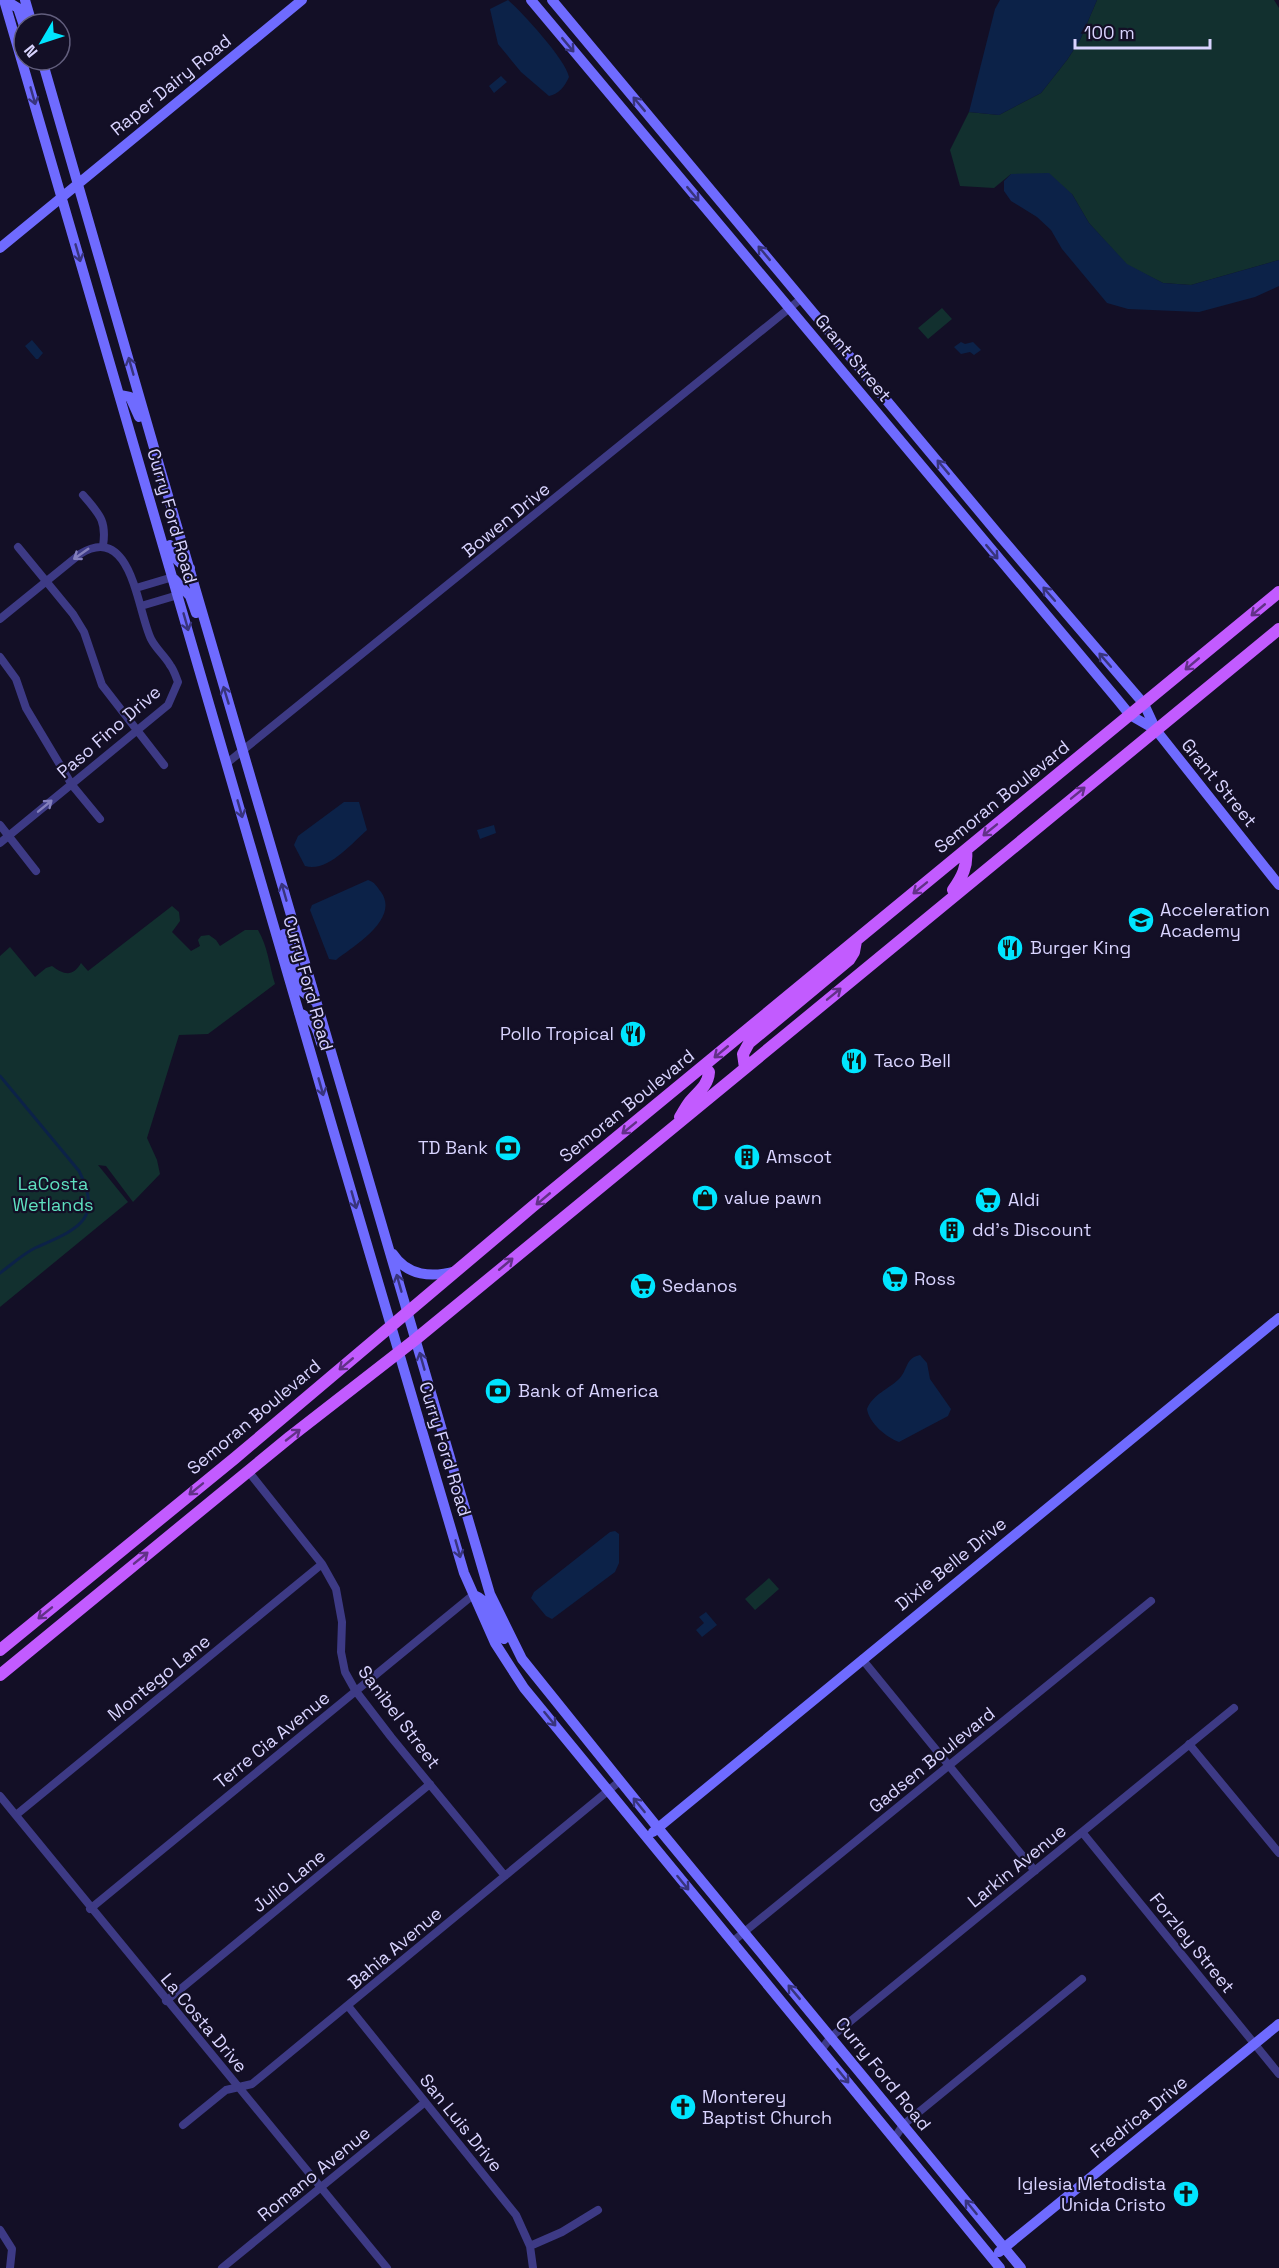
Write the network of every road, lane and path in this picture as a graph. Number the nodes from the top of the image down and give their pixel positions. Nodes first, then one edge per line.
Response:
1 (5, 0) edge
2 (302, 0) edge
3 (531, 0) edge
4 (552, 0) edge
5 (19, 12) edge
6 (41, 72) edge
7 (46, 72) edge
8 (56, 107) junction
9 (78, 183) junction
10 (62, 197) junction
11 (726, 208) junction
12 (734, 218) junction
13 (718, 224) junction
14 (0, 248) edge
15 (802, 298) junction
16 (789, 308) junction
17 (873, 384) junction
18 (861, 394) junction
19 (120, 395) junction
20 (888, 402) junction
21 (876, 412) junction
22 (134, 443) junction
23 (159, 465) junction
24 (83, 495) dead end
25 (967, 496) junction
26 (954, 507) junction
27 (103, 546) junction
28 (18, 547) dead end
29 (190, 568) junction
30 (173, 577) junction
31 (1036, 579) junction
32 (45, 582) junction
33 (136, 588) junction
34 (1023, 590) junction
35 (1279, 592) edge
36 (178, 595) junction
37 (141, 606) junction
38 (0, 619) edge
39 (1279, 628) edge
40 (0, 657) edge
41 (219, 672) junction
42 (1144, 704) junction
43 (1130, 715) junction
44 (1156, 730) junction
45 (136, 731) junction
46 (243, 751) junction
47 (227, 764) junction
48 (164, 765) dead end
49 (72, 785) junction
50 (100, 819) dead end
51 (0, 825) edge
52 (8, 836) junction
53 (0, 843) edge
54 (966, 850) junction
55 (36, 871) dead end
56 (1279, 885) edge
57 (946, 902) junction
58 (268, 905) junction
59 (856, 941) junction
60 (316, 1002) junction
61 (299, 1013) junction
62 (704, 1066) junction
63 (745, 1068) junction
64 (351, 1121) junction
65 (677, 1124) junction
66 (389, 1248) junction
67 (456, 1271) junction
68 (407, 1312) junction
69 (1279, 1318) edge
70 (391, 1327) junction
71 (416, 1339) junction
72 (399, 1353) junction
73 (248, 1471) junction
74 (322, 1564) junction
75 (473, 1595) junction
76 (1151, 1601) dead end
77 (0, 1650) edge
78 (522, 1659) junction
79 (862, 1659) junction
80 (0, 1675) edge
81 (355, 1690) junction
82 (1234, 1708) dead end
83 (1190, 1744) junction
84 (949, 1765) junction
85 (621, 1781) junction
86 (430, 1784) junction
87 (609, 1792) junction
88 (0, 1796) edge
89 (16, 1815) junction
90 (658, 1828) junction
91 (1082, 1832) junction
92 (646, 1838) junction
93 (1279, 1853) edge
94 (1035, 1871) junction
95 (505, 1876) junction
96 (719, 1901) junction
97 (90, 1909) junction
98 (707, 1911) junction
99 (745, 1932) junction
100 (732, 1942) junction
101 (1082, 1979) dead end
102 (166, 2001) junction
103 (348, 2006) junction
104 (1279, 2024) edge
105 (831, 2037) junction
106 (1255, 2044) junction
107 (821, 2050) junction
108 (1279, 2074) edge
109 (238, 2087) junction
110 (424, 2103) junction
111 (183, 2125) dead end
112 (903, 2125) junction
113 (894, 2139) junction
114 (321, 2187) junction
115 (598, 2210) dead end
116 (0, 2230) edge
117 (530, 2246) junction
118 (1004, 2248) junction
119 (992, 2258) junction
120 (10, 2268) edge
121 (222, 2268) edge
122 (387, 2268) edge
123 (533, 2268) edge
124 (1000, 2268) edge
125 (1021, 2268) edge

1 - 5 main road
1 -> 10 main road, Curry Ford Road
2 - 9 main road, Raper Dairy Road
3 -> 13 main road, Grant Street
11 -> 4 main road, Grant Street
6 - 8 main road
7 - 8 main road, Curry Ford Road
8 - 9 main road, Curry Ford Road
9 - 10 main road, Raper Dairy Road
23 -> 9 main road, Curry Ford Road
10 - 14 main road, Raper Dairy Road
10 -> 19 main road, Curry Ford Road
11 - 12 main road, Grant Street
11 - 13 street
12 - 13 street
15 -> 12 main road, Grant Street
13 - 16 main road, Grant Street
15 - 16 street, Bowen Drive
15 - 17 main road, Grant Street
16 - 18 main road, Grant Street
16 - 46 street, Bowen Drive
17 - 18 street
17 - 20 main road, Grant Street
18 - 21 main road, Grant Street
19 - 22 main road, Curry Ford Road
19 - 23 main road
20 - 21 street
25 -> 20 main road, Grant Street
21 - 26 main road, Grant Street
22 - 29 main road
22 - 30 main road, Curry Ford Road
23 - 29 main road, Curry Ford Road
24 - 27 street
25 - 26 street
25 - 31 main road, Grant Street
26 -> 34 main road, Grant Street
27 -> 32 street
27 - 33 street, Paso Fino Drive
28 - 32 street
29 - 41 main road, Curry Ford Road
30 - 33 street
30 - 36 main road, Curry Ford Road
30 - 41 main road
31 - 34 street
42 -> 31 main road, Grant Street
32 - 38 street
32 - 45 street
33 - 37 street, Paso Fino Drive
34 - 43 main road, Grant Street
35 -> 42 main road, Semoran Boulevard
36 - 37 street
36 -> 47 main road, Curry Ford Road
37 - 45 street, Paso Fino Drive
39 - 44 main road, Semoran Boulevard
40 - 49 street
46 -> 41 main road, Curry Ford Road
42 - 43 main road, Semoran Boulevard
42 - 44 main road, Grant Street
43 - 44 main road, Grant Street
43 -> 54 main road, Semoran Boulevard
44 - 56 main road, Grant Street
57 -> 44 main road, Semoran Boulevard
45 - 48 street
45 - 49 street, Paso Fino Drive
46 - 47 street, Bowen Drive
60 -> 46 main road, Curry Ford Road
47 -> 58 main road, Curry Ford Road
49 - 50 street
52 -> 49 street, Paso Fino Drive
51 - 52 street
52 - 53 street, Paso Fino Drive
52 - 55 street
54 - 57 main road
54 -> 59 main road, Semoran Boulevard
63 -> 57 main road, Semoran Boulevard
58 - 60 main road
58 - 61 main road, Curry Ford Road
59 -> 62 main road, Semoran Boulevard
59 - 63 main road
60 - 64 main road, Curry Ford Road
61 - 64 main road
61 -> 70 main road, Curry Ford Road
62 - 65 main road
62 -> 67 main road, Semoran Boulevard
63 - 65 main road, Semoran Boulevard
64 - 66 main road, Curry Ford Road
71 -> 65 main road, Semoran Boulevard
66 - 67 main road
68 -> 66 main road, Curry Ford Road
67 - 68 main road, Semoran Boulevard
68 - 70 main road, Semoran Boulevard
68 - 71 main road, Curry Ford Road
69 - 79 main road, Dixie Belle Drive
70 - 72 main road, Curry Ford Road
70 -> 77 main road, Semoran Boulevard
71 - 72 main road, Semoran Boulevard
78 -> 71 main road, Curry Ford Road
73 -> 72 main road, Semoran Boulevard
72 -> 75 main road, Curry Ford Road
73 - 74 street, Sanibel Street
80 -> 73 main road, Semoran Boulevard
74 - 81 street, Sanibel Street
74 - 89 street, Montego Lane
75 - 78 main road
75 - 81 street, Terre Cia Avenue
75 -> 87 main road, Curry Ford Road
76 - 84 street, Gadsen Boulevard
78 - 85 main road, Curry Ford Road
79 - 84 street
79 - 90 main road, Dixie Belle Drive
81 - 86 street, Sanibel Street
81 - 97 street, Terre Cia Avenue
82 - 83 street, Larkin Avenue
83 - 91 street, Larkin Avenue
83 - 93 street
84 - 94 street
84 - 99 street, Gadsen Boulevard
85 - 87 street, Bahia Avenue
90 -> 85 main road, Curry Ford Road
86 - 95 street, Sanibel Street
86 - 102 street, Julio Lane
87 - 92 main road, Curry Ford Road
87 - 95 street, Bahia Avenue
88 - 89 street, La Costa Drive
89 - 97 street, La Costa Drive
90 - 92 main road, Dixie Belle Drive
90 - 96 main road, Curry Ford Road
91 - 94 street, Larkin Avenue
91 - 106 street, Forzley Street
92 -> 98 main road, Curry Ford Road
94 - 105 street, Larkin Avenue
95 - 103 street, Bahia Avenue
96 - 98 street
96 - 99 main road, Curry Ford Road
97 - 102 street, La Costa Drive
98 - 100 main road, Curry Ford Road
99 - 100 street, Gadsen Boulevard
105 -> 99 main road, Curry Ford Road
100 - 107 main road, Curry Ford Road
101 - 112 street
102 - 109 street, La Costa Drive
103 - 109 street, Bahia Avenue
103 - 110 street, San Luis Drive
104 - 106 main road, Fredrica Drive
105 - 107 street, Larkin Avenue
105 - 112 main road, Curry Ford Road
106 - 108 street, Forzley Street
106 - 118 main road, Fredrica Drive
107 -> 113 main road, Curry Ford Road
109 - 111 street, Bahia Avenue
109 - 114 street, La Costa Drive
110 - 114 street, Romano Avenue
110 - 117 street, San Luis Drive
112 - 113 street
118 -> 112 main road, Curry Ford Road
113 - 119 main road, Curry Ford Road
114 - 121 street, Romano Avenue
114 - 122 street, La Costa Drive
115 - 117 street
116 - 120 street
117 - 123 street, San Luis Drive
118 - 119 main road, Fredrica Drive
118 - 125 main road, Curry Ford Road
119 - 124 main road, Curry Ford Road

